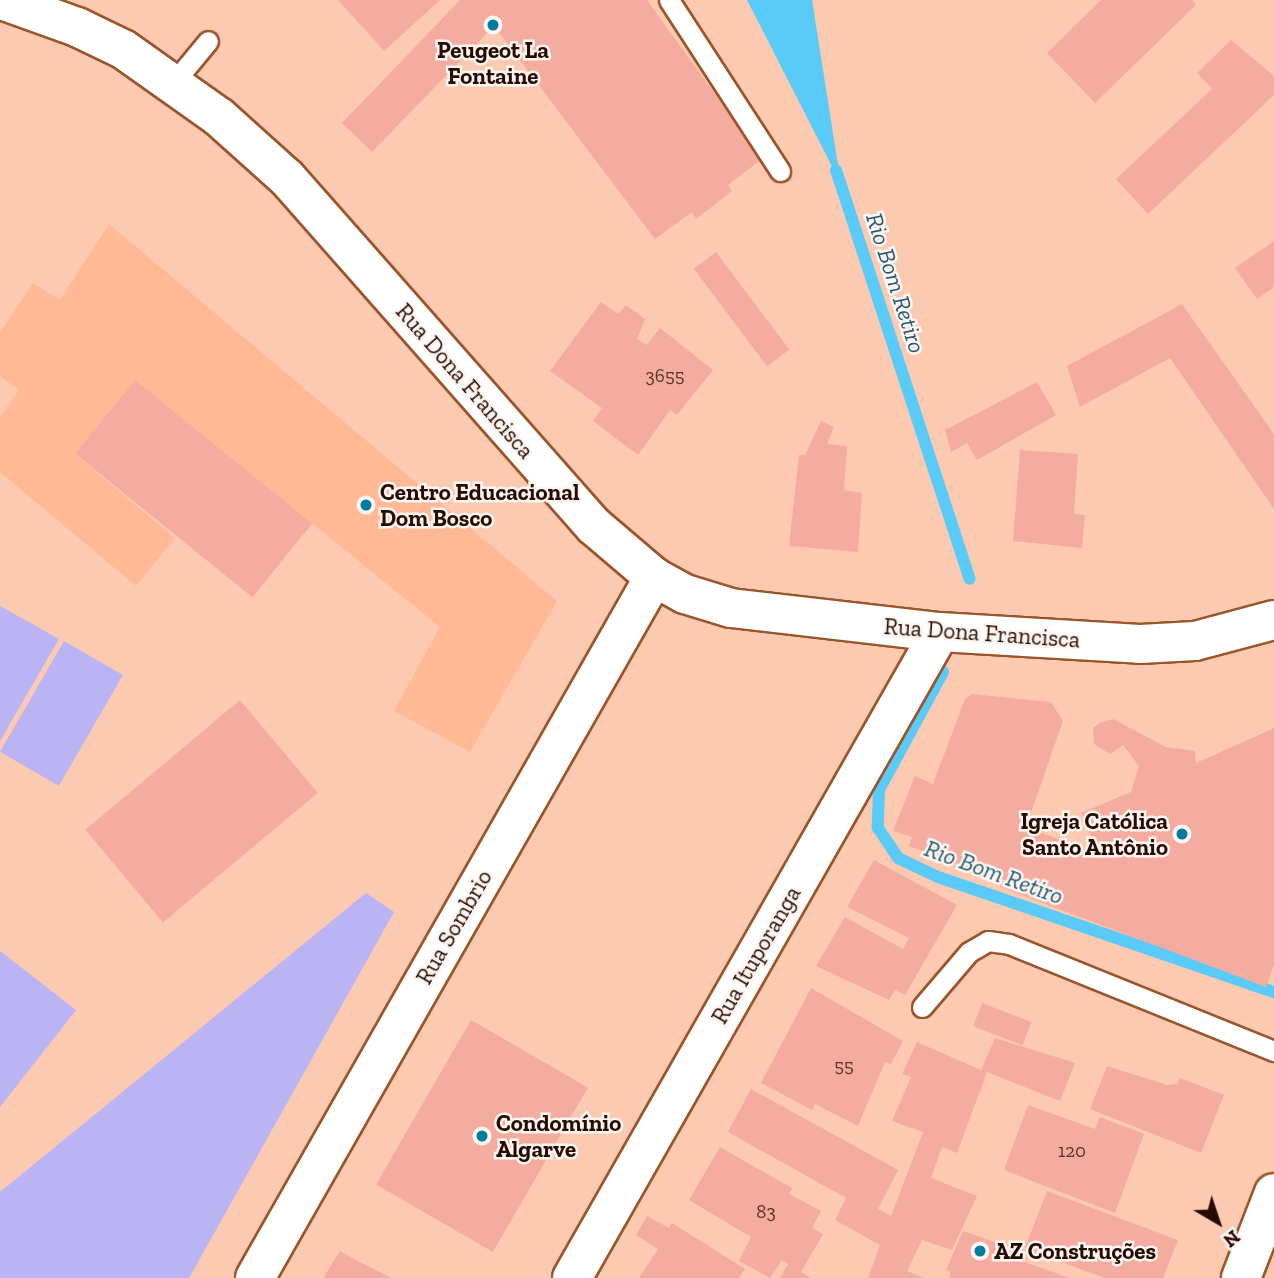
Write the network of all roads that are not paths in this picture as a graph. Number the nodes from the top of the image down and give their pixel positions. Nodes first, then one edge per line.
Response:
1 (669, 0) edge
2 (17, 2) edge
3 (208, 41) dead end
4 (174, 82) junction
5 (780, 172) dead end
6 (654, 577) junction
7 (1274, 620) edge
8 (940, 632) junction
9 (922, 1007) dead end
10 (1274, 1051) edge
11 (1274, 1193) edge
12 (255, 1278) edge
13 (572, 1278) edge
14 (1241, 1278) edge

1 - 5 lane
2 - 4 main road, Rua Dona Francisca
3 - 4 lane
4 - 6 main road, Rua Dona Francisca
6 - 8 main road, Rua Dona Francisca
6 - 12 main road, Rua Sombrio
7 - 8 main road, Rua Dona Francisca
8 - 13 main road, Rua Ituporanga
9 - 10 lane
11 - 14 main road

